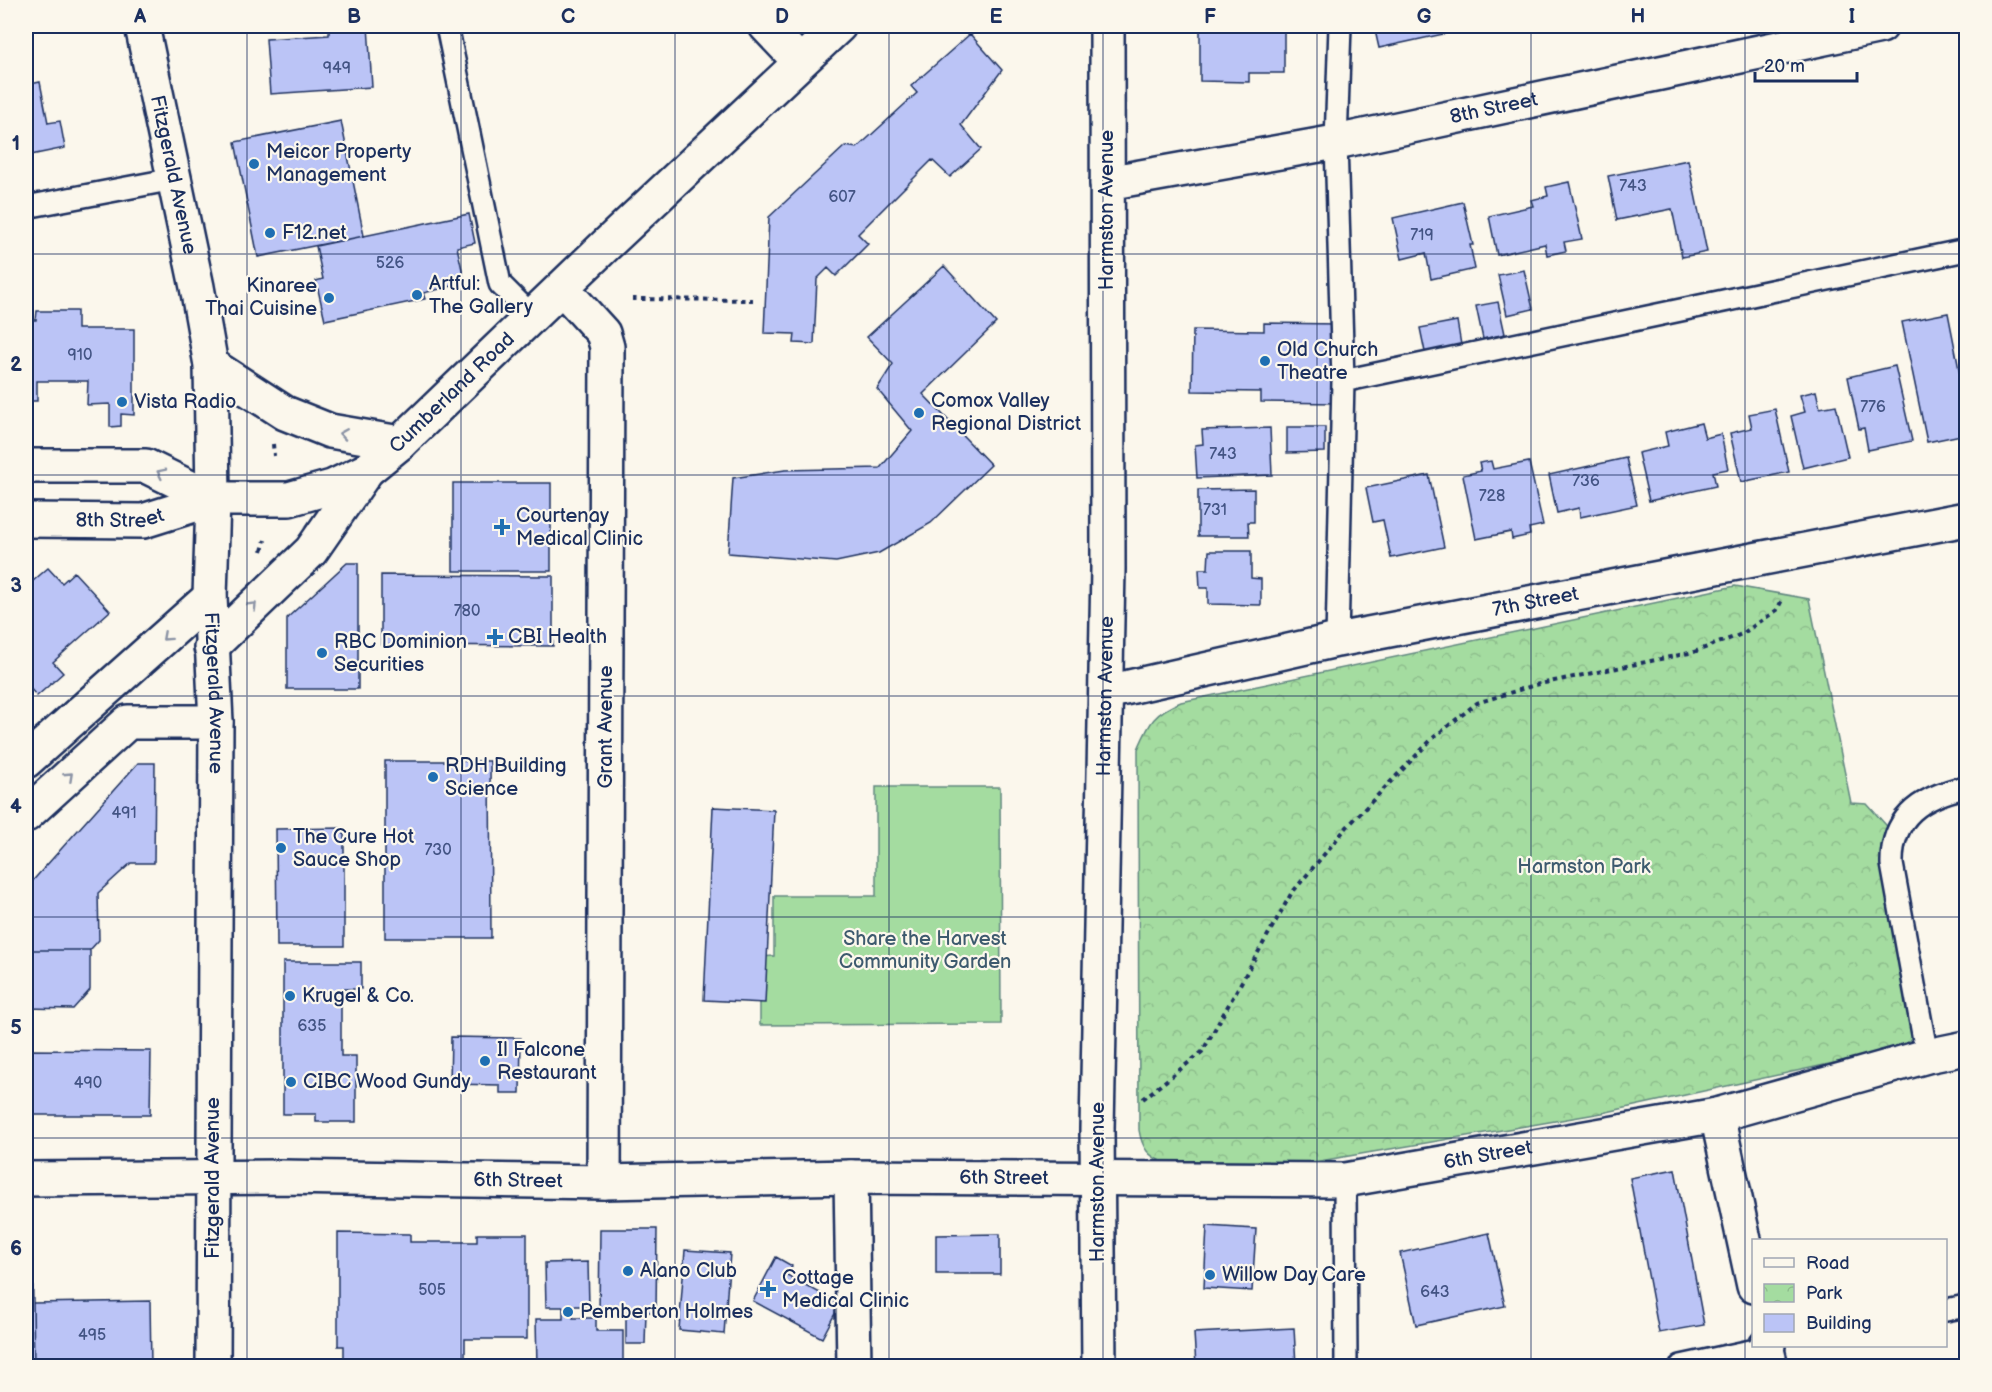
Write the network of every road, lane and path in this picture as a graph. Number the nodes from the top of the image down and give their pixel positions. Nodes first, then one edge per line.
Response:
1 (142, 26) edge
2 (447, 26) edge
3 (766, 26) edge
4 (839, 26) edge
5 (1107, 26) edge
6 (1340, 26) edge
7 (1881, 26) edge
8 (800, 62) junction
9 (1336, 142) junction
10 (174, 179) junction
11 (1107, 183) junction
12 (26, 207) edge
13 (1966, 250) edge
14 (562, 288) junction
15 (632, 299) dead end
16 (753, 300) dead end
17 (532, 316) junction
18 (211, 365) junction
19 (1343, 381) junction
20 (400, 443) junction
21 (26, 466) edge
22 (367, 471) junction
23 (213, 499) junction
24 (1966, 519) edge
25 (26, 520) edge
26 (210, 597) junction
27 (1782, 600) dead end
28 (1337, 640) junction
29 (211, 648) junction
30 (1107, 692) junction
31 (216, 722) junction
32 (26, 761) edge
33 (1966, 787) edge
34 (26, 815) edge
35 (1966, 1048) edge
36 (1927, 1056) junction
37 (1143, 1100) dead end
38 (1717, 1115) junction
39 (213, 1177) junction
40 (851, 1177) junction
41 (26, 1179) edge
42 (1096, 1179) junction
43 (1345, 1180) junction
44 (604, 1182) junction
45 (1752, 1277) edge
46 (1966, 1306) edge
47 (1947, 1310) edge
48 (1770, 1351) edge
49 (213, 1366) edge
50 (854, 1366) edge
51 (1099, 1366) edge
52 (1346, 1366) edge
53 (1681, 1366) edge

1 - 10 street, Fitzgerald Avenue
2 - 17 lane
3 - 8 street
4 - 8 street, Cumberland Road
5 - 11 street, Harmston Avenue
6 - 9 lane
7 - 9 street, 8th Street
8 - 14 street, Cumberland Road
9 - 11 street, 8th Street
9 - 19 lane
10 - 12 lane
10 - 18 street, Fitzgerald Avenue
11 - 30 street, Harmston Avenue
13 - 19 lane
14 - 17 street, Cumberland Road
14 - 44 street, Grant Avenue
15 - 16 path
17 - 20 street, Cumberland Road
20 -> 18 street
18 - 23 street, Fitzgerald Avenue
19 - 28 lane
20 - 22 street, Cumberland Road
23 -> 21 street, 8th Street
22 - 23 street, 8th Street
29 -> 22 street, Cumberland Road
23 - 25 street, 8th Street
23 - 26 street, Fitzgerald Avenue
24 - 28 street, 7th Street
26 - 29 street, Fitzgerald Avenue
26 -> 32 street
27 - 37 path
28 - 30 street, 7th Street
29 - 31 street, Fitzgerald Avenue
30 - 42 street, Harmston Avenue
34 -> 31 street
31 - 39 street, Fitzgerald Avenue
33 - 36 lane
35 - 36 street, 6th Street
36 - 38 street, 6th Street
38 - 43 street, 6th Street
38 - 45 street
39 - 41 street, 6th Street
39 - 44 street, 6th Street
39 - 49 street, Fitzgerald Avenue
40 - 42 street, 6th Street
40 - 44 street, 6th Street
40 - 50 street
42 - 43 street, 6th Street
42 - 51 street, Harmston Avenue
43 - 52 lane
46 - 47 lane
48 - 53 lane

